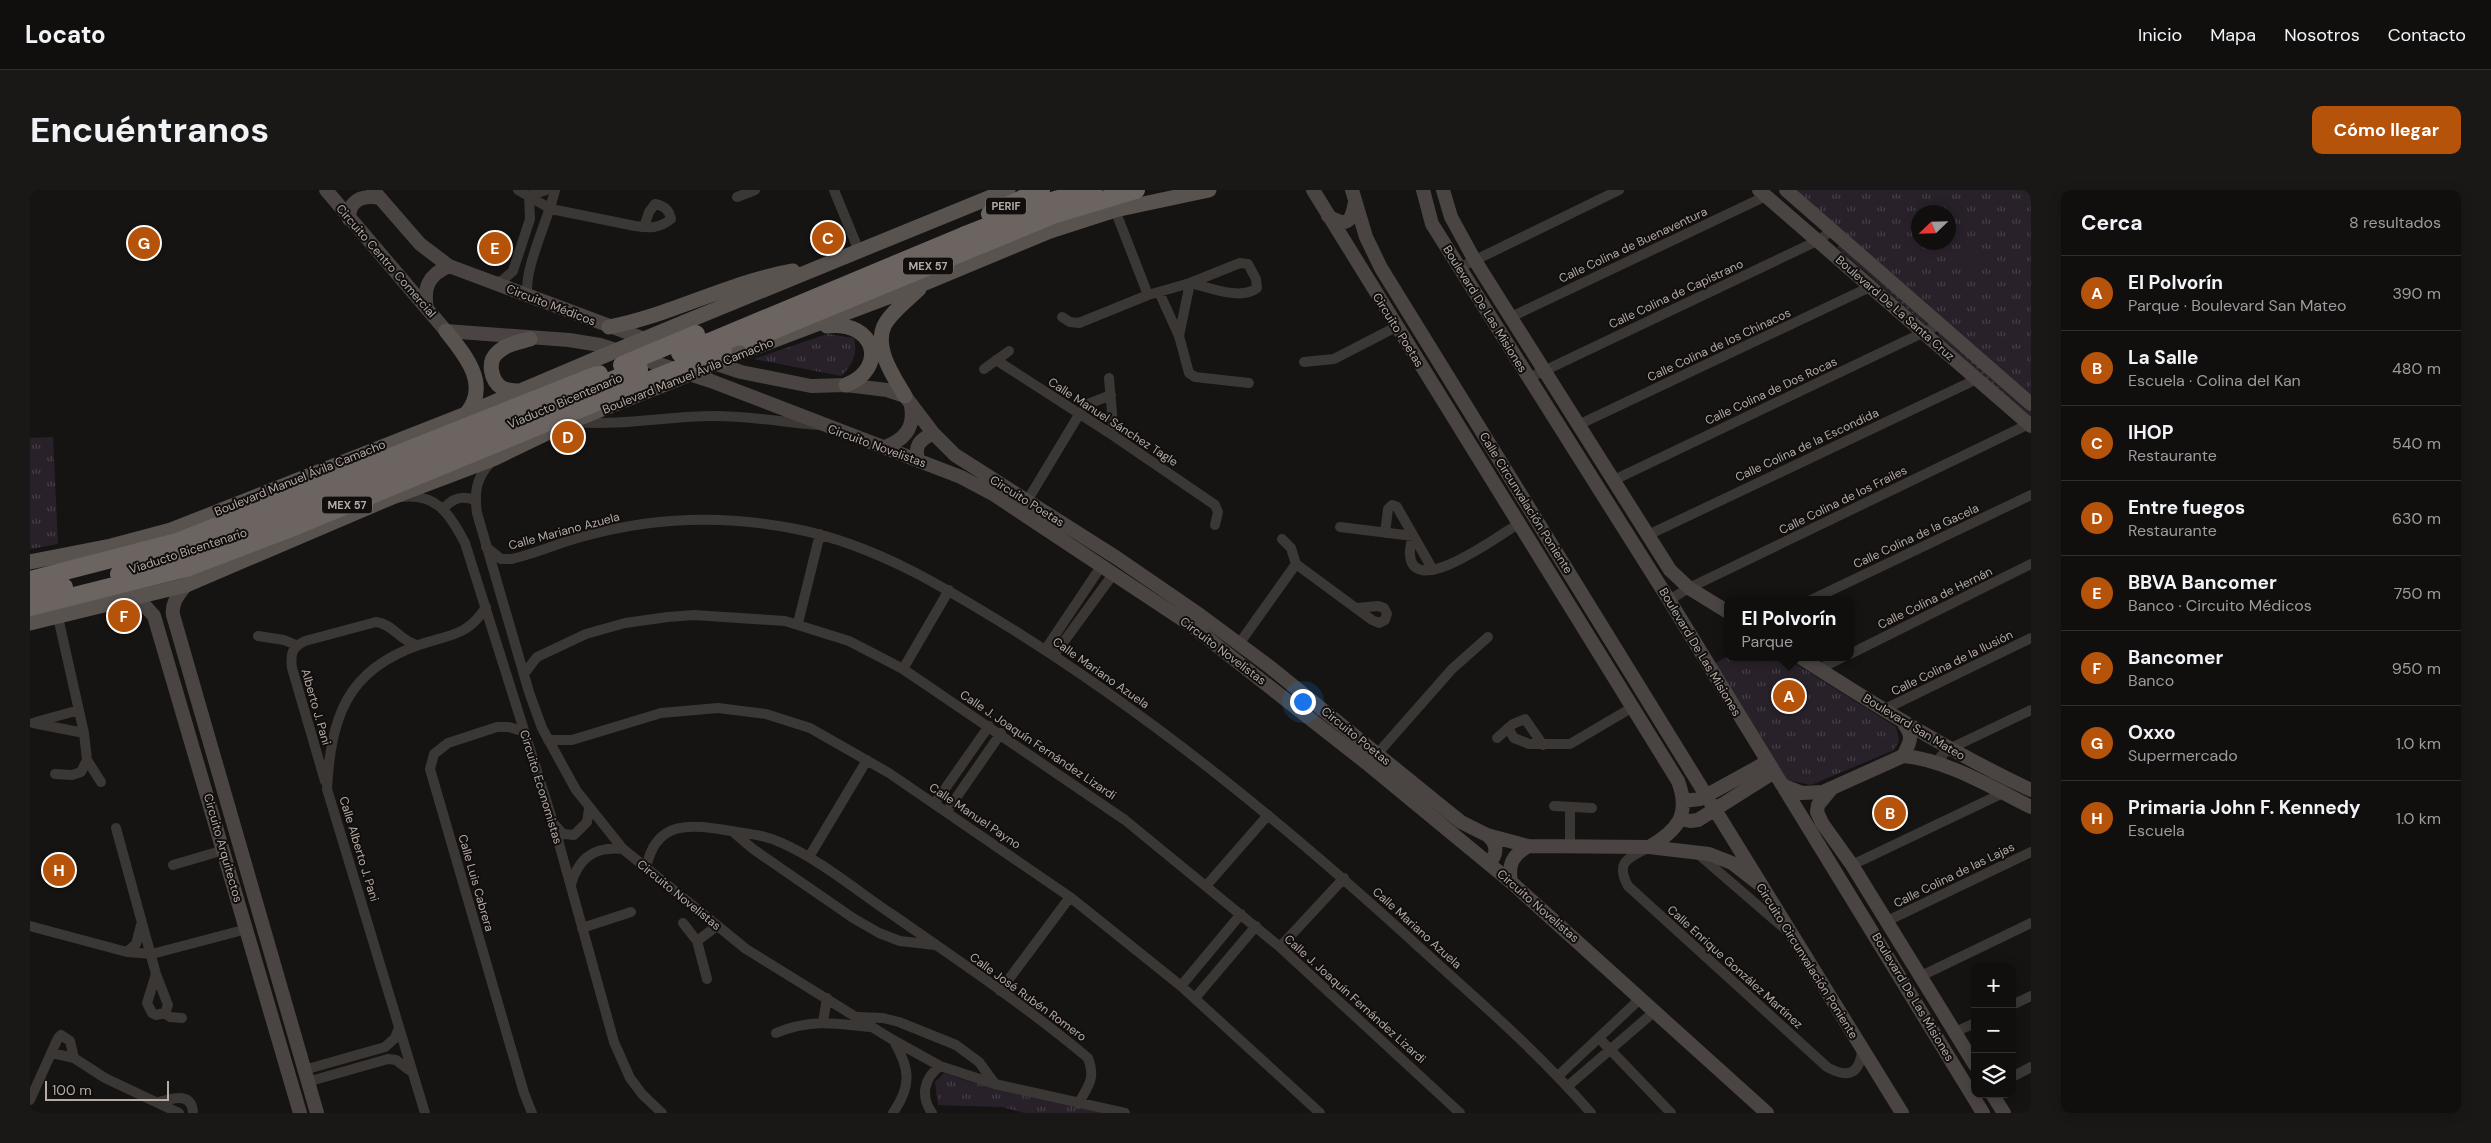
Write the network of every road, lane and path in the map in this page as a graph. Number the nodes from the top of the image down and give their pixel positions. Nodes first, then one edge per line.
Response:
1 (326, 190) edge
2 (518, 190) edge
3 (546, 190) edge
4 (555, 190) edge
5 (834, 190) edge
6 (1008, 190) edge
7 (1041, 190) edge
8 (1058, 190) edge
9 (1093, 190) edge
10 (1136, 190) edge
11 (1209, 190) edge
12 (1313, 190) edge
13 (1619, 190) edge
14 (1786, 190) edge
15 (751, 191) edge
16 (1443, 191) edge
17 (1424, 193) edge
18 (1762, 193) edge
19 (376, 194) edge
20 (529, 196) junction
21 (1354, 196) edge
22 (738, 197) dead end
23 (551, 209) junction
24 (1115, 210) junction
25 (1328, 216) junction
26 (349, 219) junction
27 (971, 222) junction
28 (644, 227) junction
29 (1833, 230) junction
30 (1817, 241) junction
31 (859, 251) junction
32 (1474, 259) junction
33 (449, 266) junction
34 (821, 266) junction
35 (1459, 268) junction
36 (494, 283) junction
37 (925, 283) junction
38 (1190, 283) junction
39 (1870, 287) junction
40 (1159, 292) junction
41 (1148, 295) junction
42 (528, 296) junction
43 (427, 310) junction
44 (1062, 317) dead end
45 (1511, 317) junction
46 (1940, 324) junction
47 (609, 327) junction
48 (1396, 327) junction
49 (811, 328) junction
50 (446, 331) junction
51 (1923, 333) junction
52 (1179, 336) junction
53 (530, 338) junction
54 (711, 340) junction
55 (1009, 352) dead end
56 (996, 360) junction
57 (1304, 362) dead end
58 (631, 367) junction
59 (984, 368) dead end
60 (1544, 371) junction
61 (1109, 378) dead end
62 (1529, 378) junction
63 (1977, 379) junction
64 (660, 381) junction
65 (1249, 383) dead end
66 (846, 385) junction
67 (523, 391) junction
68 (1111, 395) junction
69 (908, 401) junction
70 (2031, 404) edge
71 (1080, 413) junction
72 (466, 414) junction
73 (572, 421) junction
74 (1578, 425) junction
75 (2030, 425) edge
76 (826, 426) junction
77 (932, 433) junction
78 (1114, 436) junction
79 (885, 447) junction
80 (493, 459) junction
81 (919, 461) junction
82 (1614, 480) junction
83 (1514, 483) junction
84 (1499, 494) junction
85 (2031, 495) edge
86 (390, 498) junction
87 (475, 500) junction
88 (1027, 501) junction
89 (444, 508) junction
90 (1518, 524) junction
91 (1215, 525) dead end
92 (1340, 527) dead end
93 (1385, 532) junction
94 (820, 534) junction
95 (1648, 534) junction
96 (1413, 536) junction
97 (1282, 539) dead end
98 (486, 547) junction
99 (1295, 560) junction
100 (30, 562) edge
101 (2031, 564) edge
102 (1108, 569) junction
103 (30, 580) edge
104 (186, 585) junction
105 (1689, 588) junction
106 (949, 590) junction
107 (30, 594) edge
108 (1819, 596) edge
109 (125, 600) junction
110 (1669, 600) junction
111 (30, 607) edge
112 (486, 607) junction
113 (172, 608) junction
114 (1357, 608) junction
115 (1724, 610) edge
116 (152, 612) junction
117 (58, 617) junction
118 (30, 623) edge
119 (798, 623) junction
120 (258, 636) dead end
121 (1488, 637) dead end
122 (2031, 638) edge
123 (1239, 644) junction
124 (296, 645) junction
125 (417, 645) junction
126 (1045, 650) junction
127 (1854, 652) edge
128 (1054, 655) junction
129 (1806, 661) edge
130 (1835, 661) edge
131 (903, 669) junction
132 (1819, 669) junction
133 (524, 674) junction
134 (1633, 707) junction
135 (79, 710) junction
136 (1883, 710) junction
137 (2031, 710) edge
138 (32, 723) edge
139 (1904, 724) junction
140 (988, 726) junction
141 (1508, 728) junction
142 (525, 732) junction
143 (84, 733) junction
144 (1001, 734) junction
145 (1497, 738) dead end
146 (548, 740) junction
147 (1543, 745) junction
148 (1949, 749) junction
149 (1378, 753) junction
150 (1903, 756) junction
151 (87, 760) junction
152 (868, 760) junction
153 (1943, 765) junction
154 (1770, 767) junction
155 (55, 774) dead end
156 (101, 782) dead end
157 (1782, 785) junction
158 (2029, 787) edge
159 (1832, 788) junction
160 (327, 789) junction
161 (2003, 793) junction
162 (1705, 796) junction
163 (1682, 801) junction
164 (935, 803) junction
165 (1554, 806) dead end
166 (1570, 807) junction
167 (2031, 807) edge
168 (1592, 808) dead end
169 (589, 809) junction
170 (1714, 809) junction
171 (947, 811) junction
172 (1268, 815) junction
173 (1680, 819) junction
174 (553, 822) junction
175 (116, 828) dead end
176 (732, 831) junction
177 (1487, 835) junction
178 (1528, 846) junction
179 (1570, 847) junction
180 (1649, 848) junction
181 (623, 849) junction
182 (224, 850) junction
183 (2031, 852) edge
184 (1697, 853) junction
185 (809, 857) junction
186 (1488, 863) junction
187 (1852, 865) junction
188 (174, 866) dead end
189 (646, 869) junction
190 (1344, 878) junction
191 (1511, 882) junction
192 (1759, 884) junction
193 (570, 886) junction
194 (1206, 886) junction
195 (1070, 897) junction
196 (631, 912) dead end
197 (1241, 914) junction
198 (142, 921) junction
199 (1887, 922) junction
200 (2031, 923) edge
201 (683, 924) dead end
202 (30, 926) edge
203 (717, 926) junction
204 (1256, 926) junction
205 (582, 928) junction
206 (247, 929) junction
207 (1789, 933) junction
208 (697, 941) junction
209 (936, 945) junction
210 (1280, 947) junction
211 (128, 952) junction
212 (152, 954) junction
213 (156, 974) junction
214 (1921, 976) junction
215 (707, 979) dead end
216 (1181, 986) junction
217 (1000, 991) junction
218 (2031, 996) edge
219 (827, 998) junction
220 (1195, 998) junction
221 (1641, 998) junction
222 (2016, 1003) edge
223 (1655, 1011) junction
224 (165, 1013) junction
225 (857, 1017) junction
226 (182, 1018) dead end
227 (823, 1022) junction
228 (1971, 1025) edge
229 (873, 1027) junction
230 (398, 1030) junction
231 (1955, 1032) junction
232 (776, 1033) dead end
233 (1599, 1038) junction
234 (893, 1040) junction
235 (1610, 1050) junction
236 (1862, 1050) junction
237 (52, 1053) junction
238 (74, 1058) junction
239 (1971, 1058) edge
240 (940, 1066) junction
241 (2031, 1068) edge
242 (410, 1071) junction
243 (2016, 1074) edge
244 (305, 1076) junction
245 (1558, 1076) junction
246 (995, 1084) junction
247 (1568, 1086) junction
248 (1995, 1098) edge
249 (30, 1100) edge
250 (159, 1102) junction
251 (1078, 1104) junction
252 (654, 1110) edge
253 (180, 1113) edge
254 (193, 1113) edge
255 (300, 1113) edge
256 (317, 1113) edge
257 (425, 1113) edge
258 (532, 1113) edge
259 (662, 1113) edge
260 (893, 1113) edge
261 (932, 1113) edge
262 (1125, 1113) edge
263 (1320, 1113) edge
264 (1460, 1113) edge
265 (1591, 1113) edge
266 (1671, 1113) edge
267 (1767, 1113) edge
268 (1902, 1113) edge
269 (1983, 1113) edge
270 (2004, 1113) edge

1 - 26 main road, Circuito Centro Comercial
2 - 20 street
3 - 20 street
4 - 23 street
5 - 31 street
6 - 31 main road, Boulevard Manuel Ávila Camacho
7 - 27 highway, PERIF
8 - 27 highway, Boulevard Manuel Ávila Camacho / MEX 57
9 - 54 highway
10 - 54 highway, Boulevard Manuel Ávila Camacho / MEX 57
11 - 24 main road, Boulevard Manuel Ávila Camacho
12 - 25 main road, Circuito Poetas
13 - 32 street
14 - 29 main road, Boulevard De La Santa Cruz
15 - 22 street
16 - 17 main road
16 - 32 main road, Boulevard De Las Misiones
17 - 35 main road, Boulevard De Las Misiones
18 - 30 main road, Boulevard De La Santa Cruz
18 - 45 street, Calle Colina de Buenaventura
19 - 26 main road
19 - 33 main road, Circuito Médicos
20 - 23 street
20 - 36 street, Circuito Médicos
21 - 25 main road
21 - 83 main road, Calle Circunvalación Poniente
23 - 28 street
23 - 42 street
24 - 37 main road, Boulevard Manuel Ávila Camacho
24 - 41 street
25 - 48 main road, Circuito Poetas
26 - 43 main road, Circuito Centro Comercial
27 - 54 highway, Boulevard Manuel Ávila Camacho / MEX 57
28 - 28 street
29 - 30 street, Calle Colina de Capistrano
29 - 46 main road, Boulevard De La Santa Cruz
30 - 39 main road, Boulevard De La Santa Cruz
30 - 60 street, Calle Colina de Capistrano
31 - 34 main road, Boulevard Manuel Ávila Camacho
32 - 35 street
32 - 45 main road, Boulevard De Las Misiones
33 - 36 main road, Circuito Médicos
33 - 43 main road
34 - 47 main road
34 - 54 main road, Boulevard Manuel Ávila Camacho
35 - 62 main road, Boulevard De Las Misiones
36 - 42 main road, Circuito Médicos
37 - 49 main road, Boulevard Manuel Ávila Camacho
37 - 69 main road
38 - 38 street
38 - 40 street
38 - 52 street
39 - 51 main road, Boulevard De La Santa Cruz
39 - 74 street, Calle Colina de los Chinacos
40 - 41 street
40 - 52 street
41 - 44 street
42 - 47 main road, Circuito Médicos
43 - 50 main road, Circuito Centro Comercial
45 - 60 main road, Boulevard De Las Misiones
46 - 51 street, Calle Colina de Dos Rocas
46 - 70 main road, Boulevard De La Santa Cruz
47 - 66 main road, Circuito Médicos
48 - 57 street
48 - 84 main road, Circuito Poetas
49 - 54 main road, Boulevard Manuel Ávila Camacho
49 - 66 main road
50 - 53 main road
50 - 72 main road
51 - 63 main road, Boulevard De La Santa Cruz
51 - 82 street, Calle Colina de Dos Rocas
52 - 65 street
53 - 67 main road
53 - 76 main road
54 - 58 highway, Boulevard Manuel Ávila Camacho / MEX 57, bridge
54 - 64 highway, Boulevard Manuel Ávila Camacho / MEX 57, bridge
54 - 67 main road, Boulevard Manuel Ávila Camacho, bridge
55 - 56 street
56 - 59 street
56 - 71 street, Calle Manuel Sánchez Tagle
58 - 103 highway, Boulevard Manuel Ávila Camacho / MEX 57
58 - 107 highway, Viaducto Bicentenario
60 - 62 street, Calle Colina de Capistrano
60 - 74 main road, Boulevard De Las Misiones
61 - 68 street
62 - 110 main road, Boulevard De Las Misiones
63 - 75 main road, Boulevard De La Santa Cruz
63 - 95 street, Calle Colina de la Escondida
64 - 73 main road, Boulevard Manuel Ávila Camacho
64 - 111 highway, Boulevard Manuel Ávila Camacho / MEX 57
66 - 69 main road, Circuito Médicos
67 - 72 main road, Boulevard Manuel Ávila Camacho
68 - 71 street
68 - 78 street
69 - 77 main road, Circuito Poetas
69 - 79 main road
71 - 78 street, Calle Manuel Sánchez Tagle
71 - 88 street
72 - 100 main road, Boulevard Manuel Ávila Camacho
73 - 76 street, Circuito Novelistas
73 - 80 main road, Boulevard Manuel Ávila Camacho
74 - 82 main road, Boulevard De Las Misiones
75 - 105 street, Calle Colina de los Frailes
76 - 79 main road, Circuito Novelistas
77 - 81 main road
77 - 88 main road, Circuito Poetas
78 - 91 street, Calle Manuel Sánchez Tagle
79 - 81 main road, Circuito Novelistas
80 - 86 main road, Boulevard Manuel Ávila Camacho
80 - 87 street, Circuito Novelistas
81 - 102 main road, Circuito Novelistas
82 - 95 main road, Boulevard De Las Misiones
83 - 84 main road
83 - 162 main road, Calle Circunvalación Poniente
84 - 90 main road, Circuito Poetas
85 - 108 street, Calle Colina de la Gacela
86 - 89 street
86 - 104 main road, Boulevard Manuel Ávila Camacho
87 - 89 street
87 - 98 street, Circuito Novelistas
88 - 123 main road, Circuito Poetas
89 - 112 street, Circuito Economistas
90 - 96 street
90 - 134 main road, Circuito Poetas
92 - 93 street
93 - 96 street
93 - 96 street
94 - 98 street, Calle Mariano Azuela
94 - 106 street, Calle Mariano Azuela
94 - 119 street
95 - 105 main road, Boulevard De Las Misiones
97 - 99 street
98 - 133 street, Circuito Novelistas
99 - 114 street
99 - 123 street
101 - 127 street, Calle Colina de Hernán
102 - 126 street
102 - 128 street
102 - 186 main road, Circuito Novelistas
104 - 109 main road, Boulevard Manuel Ávila Camacho
104 - 113 main road
105 - 110 street, Calle Colina de los Frailes
105 - 115 main road
106 - 126 street, Calle Mariano Azuela
106 - 131 street
109 - 116 main road
109 - 117 main road, Boulevard Manuel Ávila Camacho
110 - 154 main road, Boulevard De Las Misiones
112 - 125 street, Calle Alberto J. Pani
112 - 142 street, Circuito Economistas
113 - 116 main road
113 - 244 main road
114 - 114 street
116 - 182 main road, Circuito Arquitectos
117 - 118 main road, Boulevard Manuel Ávila Camacho
117 - 135 street
119 - 131 street, Calle J. Joaquín Fernández Lizardi
119 - 133 street, Calle J. Joaquín Fernández Lizardi
120 - 124 street
121 - 149 street
122 - 136 street, Calle Colina de la Ilusión
123 - 149 main road, Circuito Poetas
124 - 125 street
124 - 160 street, Alberto J. Pani
125 - 160 street, Calle Alberto J. Pani
126 - 128 street, Calle Mariano Azuela
128 - 172 street, Calle Mariano Azuela
129 - 132 main road, Boulevard San Mateo
130 - 132 street
131 - 140 street, Calle J. Joaquín Fernández Lizardi
132 - 136 main road, Boulevard San Mateo
133 - 146 street, Circuito Novelistas
134 - 147 street
134 - 163 main road, Circuito Poetas
135 - 138 street
135 - 143 street
136 - 139 main road, Boulevard San Mateo
137 - 148 street
138 - 143 street
139 - 148 main road, Boulevard San Mateo
139 - 150 main road
140 - 144 street, Calle J. Joaquín Fernández Lizardi
140 - 164 street
141 - 145 street
141 - 147 street
141 - 147 street
142 - 174 street, Circuito Economistas
142 - 258 street, Calle Luis Cabrera
143 - 151 street
144 - 171 street
144 - 194 street, Calle J. Joaquín Fernández Lizardi
146 - 152 street, Calle Manuel Payno
146 - 169 street, Circuito Novelistas
148 - 153 street
148 - 158 main road, Boulevard San Mateo
149 - 177 main road, Circuito Poetas
150 - 153 main road, Boulevard San Mateo
150 - 159 main road
151 - 155 street
151 - 156 street
152 - 164 street, Calle Manuel Payno
152 - 185 street
153 - 161 main road, Boulevard San Mateo
154 - 157 main road, Boulevard De Las Misiones
154 - 162 main road
154 - 170 main road
157 - 159 main road
157 - 269 main road, Boulevard De Las Misiones
159 - 187 main road, Boulevard De Las Misiones
160 - 230 street, Calle Alberto J. Pani
161 - 167 main road, Boulevard San Mateo
161 - 187 street
162 - 163 main road
162 - 170 main road, Calle Circunvalación Poniente
163 - 173 main road, Circuito Poetas
164 - 171 street, Calle Manuel Payno
165 - 166 street
166 - 168 street
166 - 179 street
169 - 174 street
169 - 181 street, Circuito Novelistas
170 - 173 main road
170 - 192 main road, Circuito Circunvalación Poniente
171 - 195 street, Calle Manuel Payno
172 - 190 street, Calle Mariano Azuela
172 - 194 street
173 - 180 main road
174 - 193 street, Circuito Economistas
175 - 198 street
176 - 185 street, Calle José Rubén Romero
176 - 189 street, Calle José Rubén Romero
176 - 209 street, Calle José Rubén Romero
177 - 178 main road, Circuito Poetas
177 - 186 main road
178 - 179 main road, Circuito Poetas
178 - 191 main road
179 - 180 main road, Circuito Poetas
180 - 184 main road, Circuito Poetas
180 - 236 street, Calle Enrique González Martínez
181 - 189 street, Circuito Novelistas
181 - 193 street
182 - 188 street
182 - 206 main road, Circuito Arquitectos
183 - 199 street, Calle Colina de las Lajas
184 - 192 main road, Circuito Poetas
184 - 207 street
185 - 209 street, Calle José Rubén Romero
186 - 191 main road, Circuito Novelistas
187 - 199 main road, Boulevard De Las Misiones
189 - 203 street, Circuito Novelistas
190 - 210 street
190 - 245 street, Calle Mariano Azuela
191 - 221 main road, Circuito Novelistas
192 - 207 main road, Circuito Circunvalación Poniente
193 - 205 street, Circuito Economistas
194 - 197 street, Calle J. Joaquín Fernández Lizardi
195 - 216 street, Calle Manuel Payno
195 - 217 street
196 - 205 street
197 - 204 street, Calle J. Joaquín Fernández Lizardi
197 - 216 street
198 - 211 street
198 - 212 street
199 - 214 main road, Boulevard De Las Misiones
200 - 214 street
201 - 208 street
202 - 211 street
203 - 208 street
203 - 219 street, Circuito Novelistas
204 - 210 street, Calle J. Joaquín Fernández Lizardi
204 - 220 street
205 - 252 street, Circuito Economistas
206 - 212 street
206 - 255 main road, Circuito Arquitectos
207 - 236 main road, Circuito Circunvalación Poniente
208 - 215 street
209 - 217 street, Calle José Rubén Romero
210 - 264 street, Calle J. Joaquín Fernández Lizardi
211 - 212 street
212 - 213 street
213 - 224 street
213 - 224 street
214 - 231 main road, Boulevard De Las Misiones
216 - 220 street, Calle Manuel Payno
217 - 251 street, Calle José Rubén Romero
218 - 222 street
219 - 225 street, Circuito Novelistas
219 - 227 street
220 - 263 street, Calle Manuel Payno
221 - 223 main road, Circuito Novelistas
221 - 233 street
223 - 235 street
223 - 267 main road, Circuito Novelistas
224 - 226 street
225 - 229 street, Circuito Novelistas
225 - 246 street
227 - 229 street
227 - 232 street
228 - 231 street
229 - 234 street, Circuito Novelistas
230 - 242 street, Calle Alberto J. Pani
230 - 244 street
231 - 239 main road, Boulevard De Las Misiones
233 - 235 street
233 - 245 street
234 - 240 street, Circuito Novelistas
234 - 260 street
235 - 247 street
235 - 266 street
236 - 268 main road, Circuito Circunvalación Poniente
237 - 238 street
237 - 238 street
237 - 249 street
238 - 250 street
240 - 246 street, Circuito Novelistas
240 - 261 street
241 - 243 street
242 - 244 street
242 - 257 street, Calle Alberto J. Pani
244 - 256 main road
245 - 247 street, Calle Mariano Azuela
246 - 251 street, Circuito Novelistas
247 - 265 street, Calle Mariano Azuela
248 - 270 main road
250 - 253 street
250 - 254 street
251 - 262 street, Circuito Novelistas
252 - 259 street, Circuito Economistas

